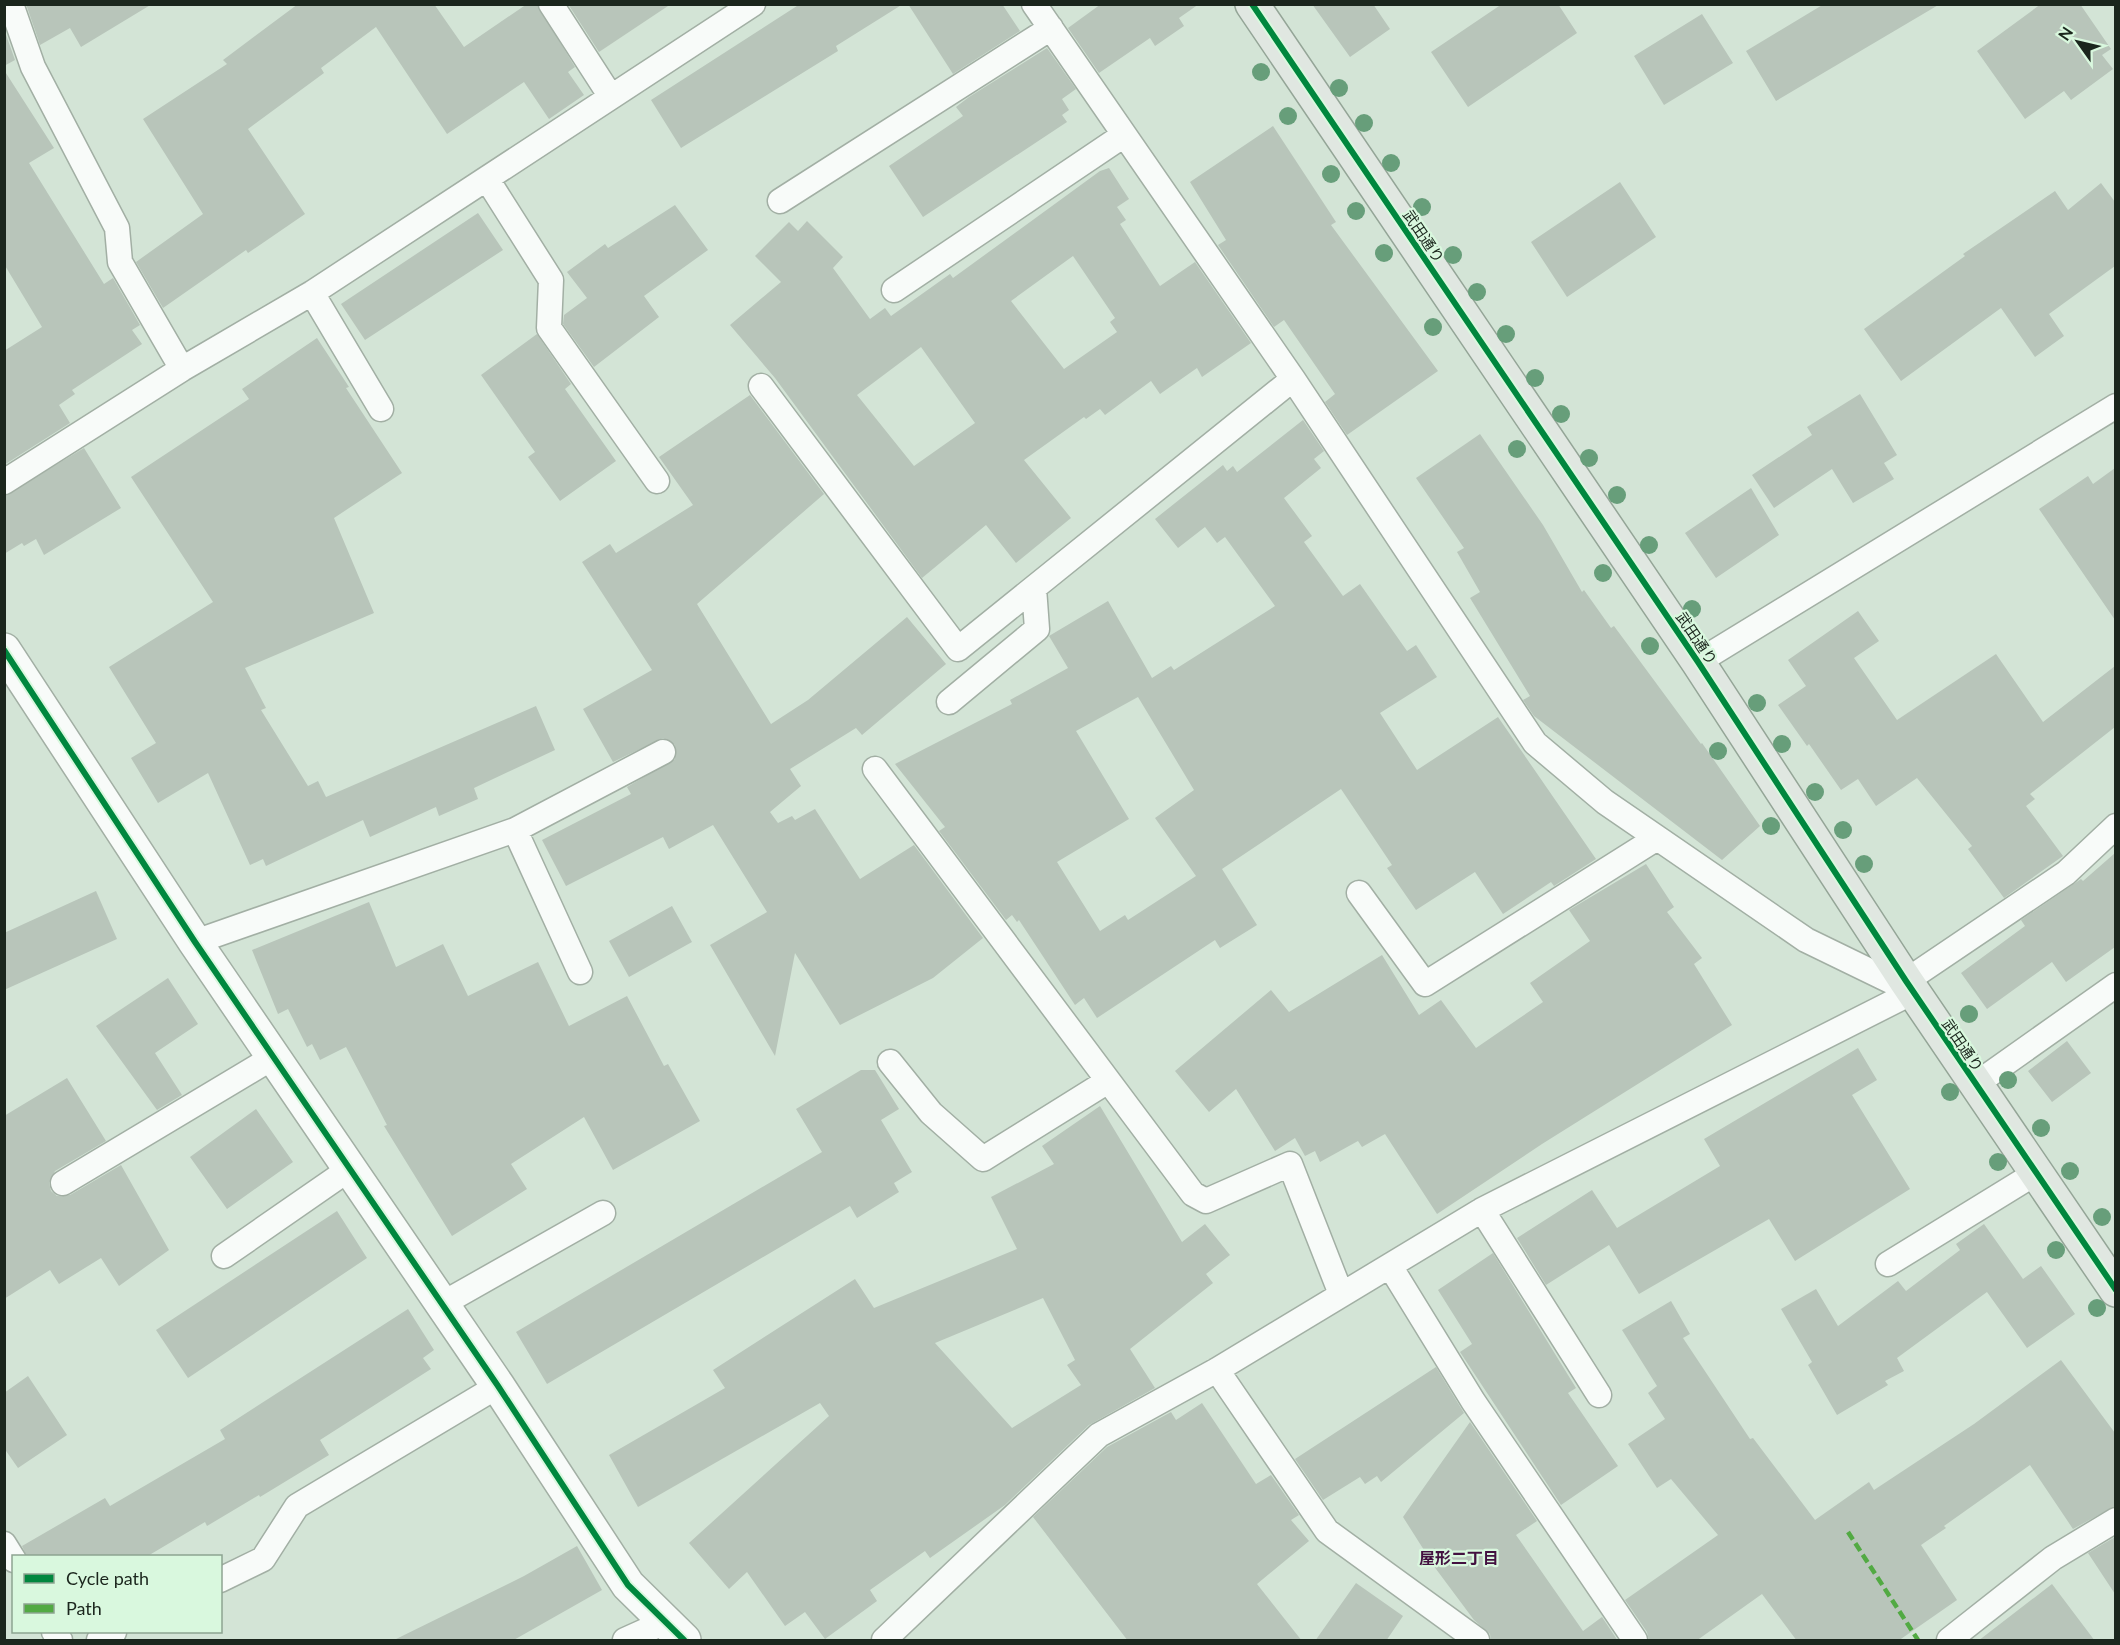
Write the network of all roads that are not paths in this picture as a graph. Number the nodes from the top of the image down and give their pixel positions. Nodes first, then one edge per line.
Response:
1 (11, 4) edge
2 (551, 4) edge
3 (753, 4) edge
4 (1034, 4) edge
5 (1252, 4) edge
6 (1051, 28) junction
7 (611, 97) junction
8 (1124, 135) junction
9 (487, 179) junction
10 (780, 201) dead end
11 (894, 290) dead end
12 (312, 293) junction
13 (182, 369) junction
14 (1293, 380) junction
15 (761, 386) dead end
16 (2115, 405) edge
17 (381, 409) dead end
18 (657, 481) dead end
19 (4, 483) edge
20 (1034, 588) junction
21 (4, 650) edge
22 (1698, 662) junction
23 (949, 702) dead end
24 (663, 752) dead end
25 (875, 769) dead end
26 (2115, 826) edge
27 (515, 830) junction
28 (1657, 838) junction
29 (1359, 893) dead end
30 (195, 942) junction
31 (580, 972) dead end
32 (2115, 985) edge
33 (1910, 987) junction
34 (272, 1058) junction
35 (890, 1062) dead end
36 (1108, 1081) junction
37 (1976, 1084) junction
38 (348, 1170) junction
39 (2036, 1173) junction
40 (63, 1183) dead end
41 (1482, 1210) junction
42 (603, 1213) dead end
43 (224, 1256) dead end
44 (1888, 1264) dead end
45 (1390, 1266) junction
46 (2115, 1290) edge
47 (1341, 1294) junction
48 (442, 1304) junction
49 (1217, 1371) junction
50 (498, 1386) junction
51 (1599, 1395) dead end
52 (2115, 1520) edge
53 (4, 1544) edge
54 (12, 1557) edge
55 (222, 1579) edge
56 (674, 1631) edge
57 (114, 1633) edge
58 (99, 1641) edge
59 (625, 1641) edge
60 (884, 1641) edge
61 (1477, 1641) edge
62 (1635, 1641) edge
63 (1949, 1641) edge

1 - 13 lane
2 - 7 lane
3 - 7 lane
4 - 6 lane
5 - 22 main road, 武田通り
6 - 8 lane
6 - 10 lane
7 - 9 lane
8 - 11 lane
8 - 14 lane
9 - 12 lane
9 - 18 lane
12 - 13 lane
12 - 17 lane
13 - 19 lane
14 - 20 lane
14 - 28 lane
15 - 20 lane
16 - 22 lane
20 - 23 lane
21 - 30 street
22 - 33 main road, 武田通り
24 - 27 lane
25 - 36 lane
26 - 33 lane
27 - 30 lane
27 - 31 lane
28 - 29 lane
28 - 33 lane
30 - 34 street
32 - 37 lane
33 - 37 main road, 武田通り
33 - 41 lane
34 - 38 street
34 - 40 lane
35 - 36 lane
36 - 47 lane
37 - 39 main road, 武田通り
38 - 43 lane
38 - 48 street
39 - 44 lane
39 - 46 main road, 武田通り
41 - 45 lane
41 - 51 lane
42 - 48 lane
45 - 47 lane
45 - 62 lane
47 - 49 lane
48 - 50 street
49 - 60 lane
49 - 61 lane
50 - 55 lane
50 - 56 street
52 - 63 lane
53 - 54 lane
56 - 59 lane
57 - 58 lane

